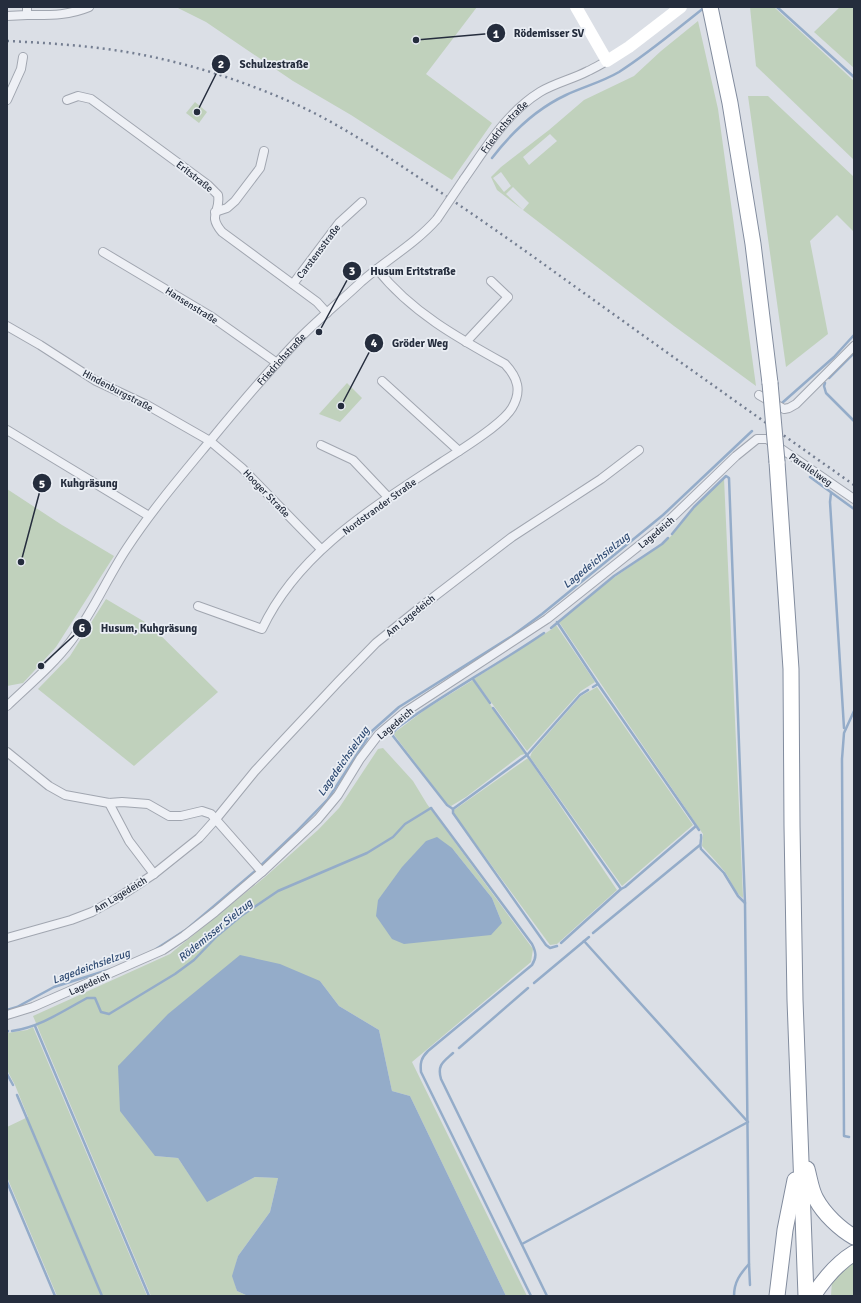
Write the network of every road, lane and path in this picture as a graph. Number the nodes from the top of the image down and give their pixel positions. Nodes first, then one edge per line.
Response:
1 (89, 7) edge
2 (576, 7) edge
3 (681, 7) edge
4 (27, 11) edge
5 (710, 11) edge
6 (7, 16) edge
7 (23, 57) dead end
8 (607, 61) junction
9 (7, 100) edge
10 (67, 100) dead end
11 (264, 151) dead end
12 (362, 202) dead end
13 (215, 212) junction
14 (103, 252) dead end
15 (377, 269) junction
16 (491, 281) dead end
17 (293, 284) junction
18 (327, 313) junction
19 (7, 326) edge
20 (466, 342) junction
21 (854, 346) edge
22 (277, 363) junction
23 (382, 381) dead end
24 (759, 395) dead end
25 (7, 430) edge
26 (767, 439) joint
27 (210, 441) junction
28 (320, 445) dead end
29 (639, 450) dead end
30 (459, 451) junction
31 (388, 497) junction
32 (854, 499) edge
33 (149, 516) junction
34 (321, 549) junction
35 (198, 606) dead end
36 (9, 702) edge
37 (7, 752) edge
38 (109, 803) junction
39 (216, 820) junction
40 (262, 872) junction
41 (154, 874) junction
42 (7, 938) edge
43 (7, 1015) edge
44 (800, 1151) junction
45 (854, 1237) edge
46 (854, 1253) edge
47 (777, 1296) edge
48 (806, 1296) edge
49 (813, 1296) edge

1 - 4 street
2 - 8 street
3 - 8 street, Friedrichstraße
4 - 6 street
5 - 44 highway, bridge
7 - 9 street
8 - 15 street, Friedrichstraße, bridge
10 - 13 street, Eritstraße
11 - 13 street
12 - 17 street, Carstensstraße
13 - 17 street, Eritstraße
14 - 22 street, Hansenstraße
15 - 18 street, Friedrichstraße
15 - 20 street
16 - 20 street
17 - 18 street, Eritstraße
18 - 22 street, Friedrichstraße
19 - 27 street, Hindenburgstraße
20 - 30 street, Nordstrander Straße
21 - 24 street
22 - 27 street, Friedrichstraße
23 - 30 street
25 - 33 street
26 - 32 street, Parallelweg
26 - 40 street, Lagedeich
27 - 33 street, Friedrichstraße
27 - 34 street, Hooger Straße
28 - 31 street
29 - 39 street, Am Lagedeich
30 - 31 street, Nordstrander Straße
31 - 34 street, Nordstrander Straße
33 - 36 street, Friedrichstraße
34 - 35 street, Nordstrander Straße
37 - 38 street
38 - 39 street
38 - 41 street
39 - 40 street
39 - 41 street, Am Lagedeich
40 - 43 street, Lagedeich
41 - 42 street, Am Lagedeich
44 - 45 highway
44 - 47 highway
44 - 48 highway
46 - 49 highway

